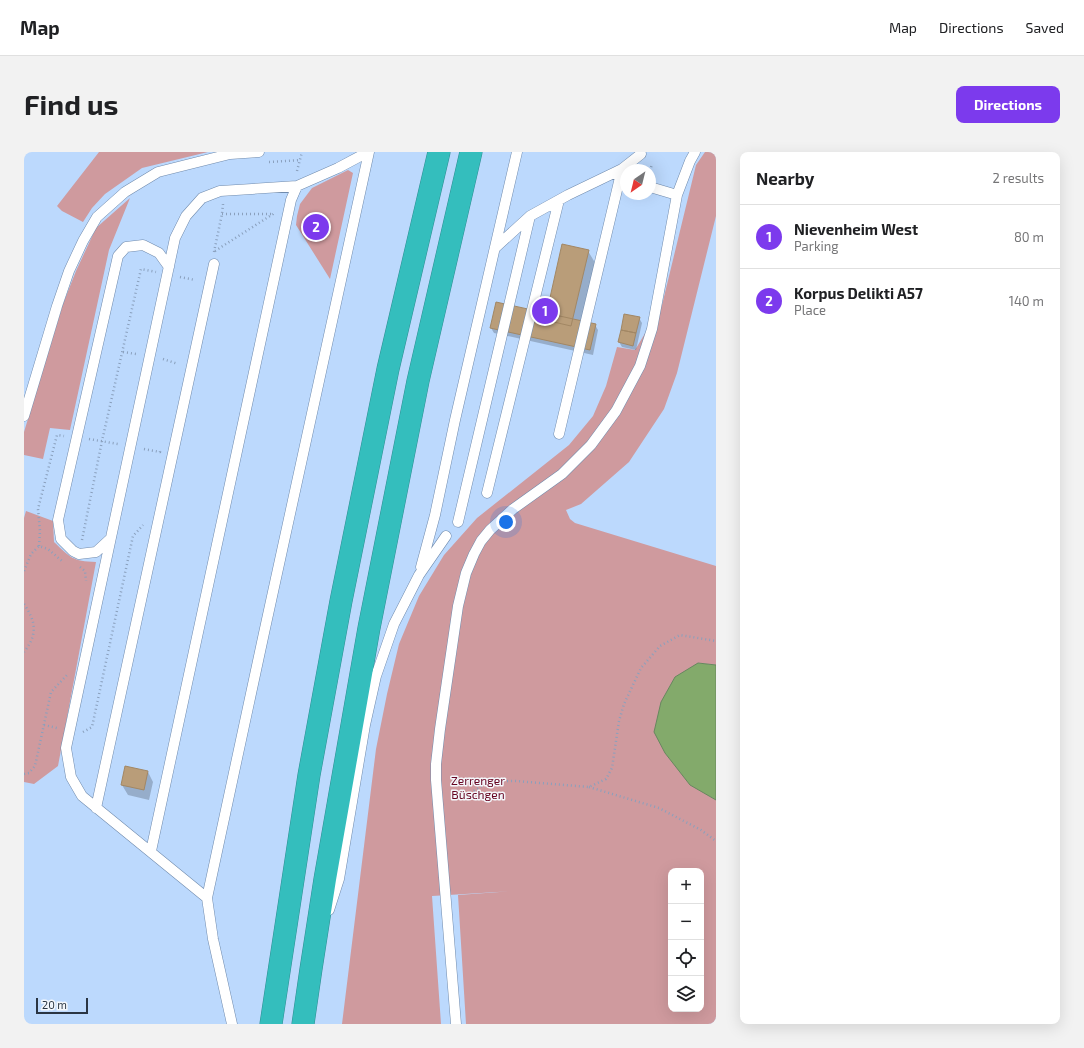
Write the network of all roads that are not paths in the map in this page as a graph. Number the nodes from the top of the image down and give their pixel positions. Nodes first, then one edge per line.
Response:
1 (259, 152) edge
2 (369, 152) edge
3 (439, 152) edge
4 (471, 152) edge
5 (517, 152) edge
6 (695, 152) edge
7 (641, 154) dead end
8 (628, 164) edge
9 (620, 170) edge
10 (620, 177) edge
11 (297, 186) junction
12 (656, 189) edge
13 (678, 195) junction
14 (559, 200) junction
15 (530, 216) junction
16 (495, 248) junction
17 (214, 264) dead end
18 (168, 271) junction
19 (24, 416) edge
20 (559, 434) dead end
21 (487, 493) dead end
22 (458, 522) dead end
23 (446, 536) dead end
24 (109, 540) junction
25 (419, 575) junction
26 (96, 808) junction
27 (151, 851) junction
28 (207, 898) junction
29 (311, 969) junction
30 (232, 1024) edge
31 (272, 1024) edge
32 (303, 1024) edge
33 (456, 1024) edge

1 - 19 lane
2 - 11 lane
2 - 28 lane
3 - 31 highway
4 - 29 highway
5 - 16 lane
6 - 13 lane
7 - 8 lane
9 - 14 lane
10 - 20 lane
11 - 18 lane
11 - 27 lane
12 - 13 lane
13 - 33 lane
14 - 15 lane
14 - 21 lane
15 - 16 lane
15 - 22 lane
16 - 25 lane
17 - 26 lane
18 - 24 lane
18 - 24 lane
23 - 25 lane
24 - 26 lane
25 - 29 lane
26 - 27 lane
27 - 28 lane
28 - 30 lane
29 - 32 highway

